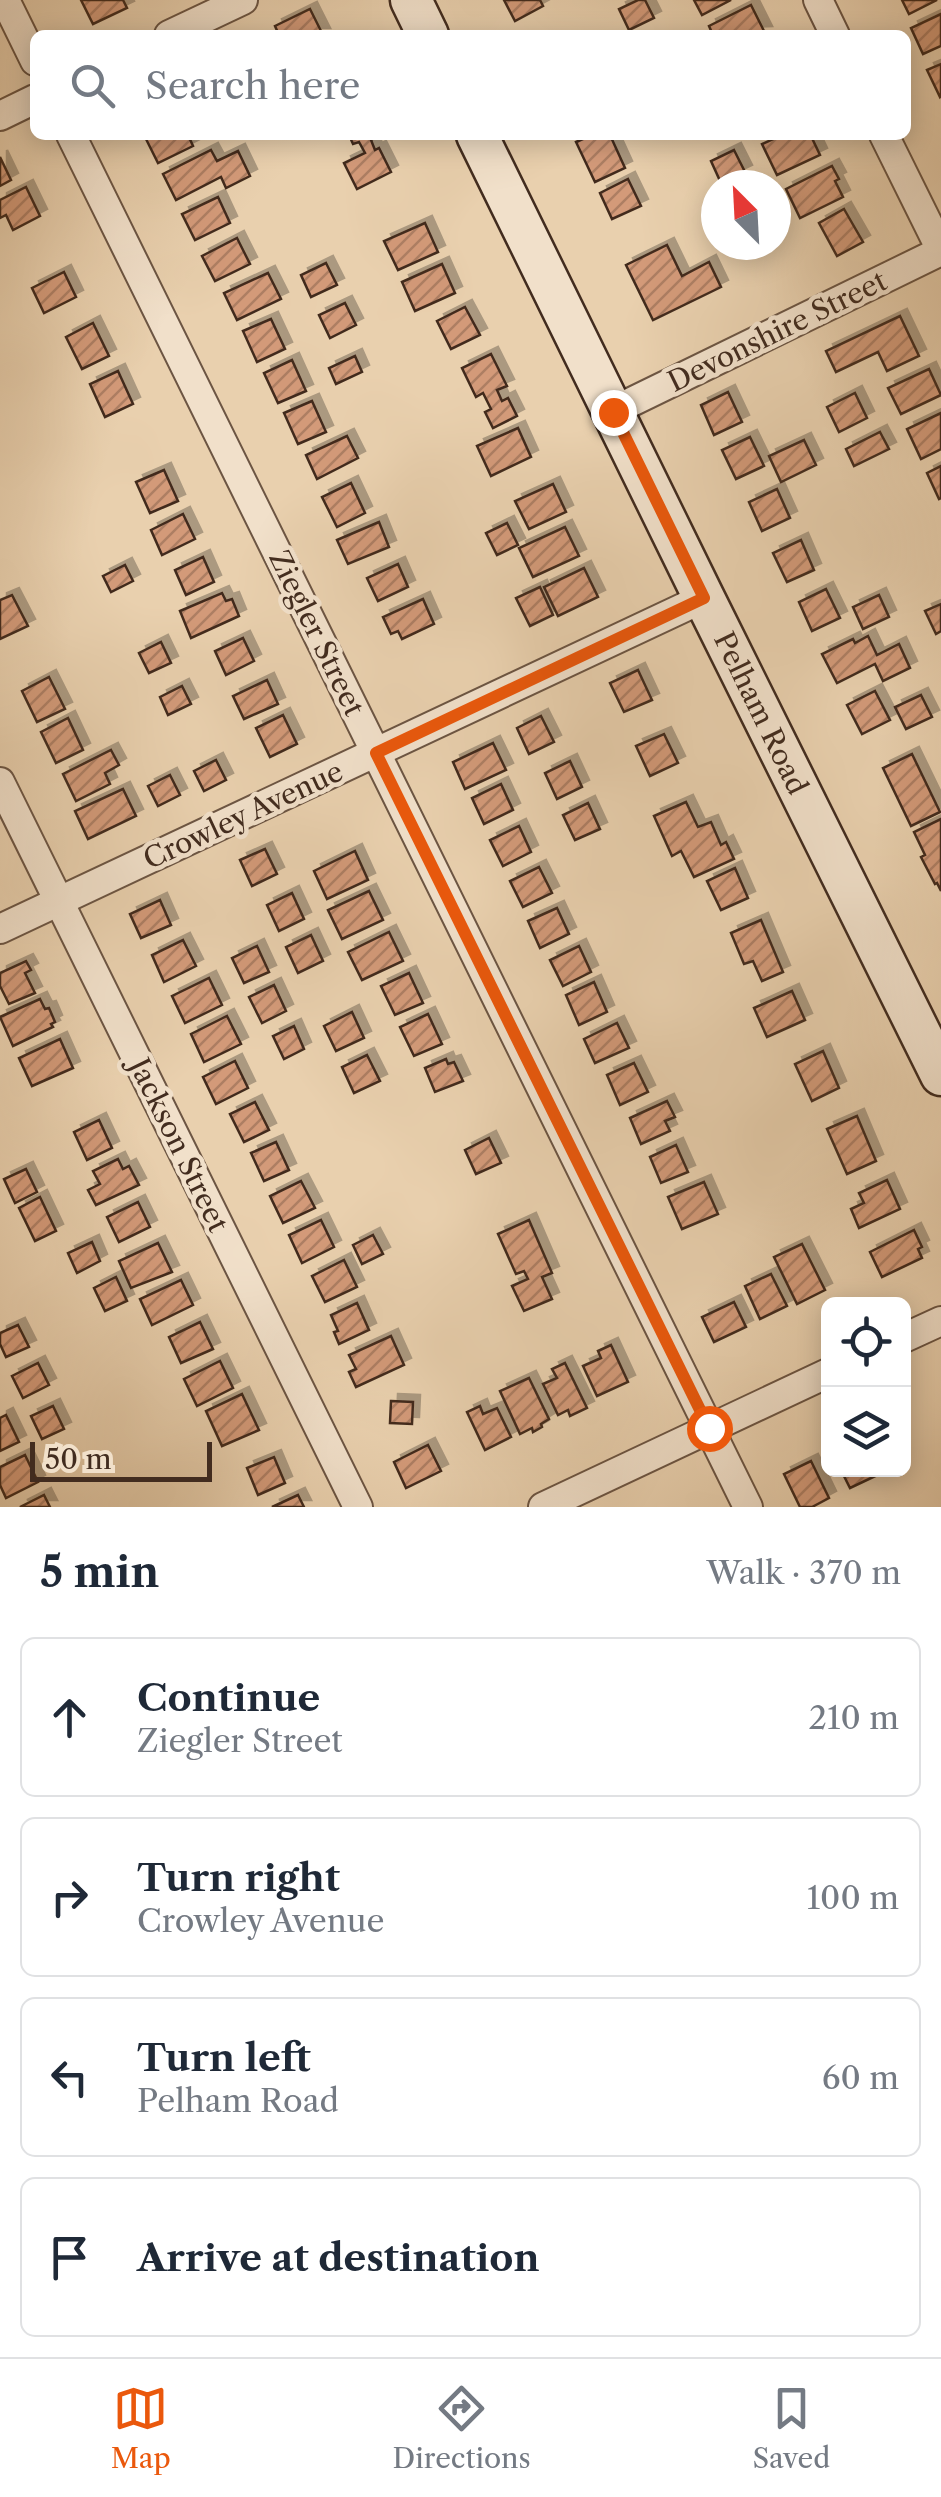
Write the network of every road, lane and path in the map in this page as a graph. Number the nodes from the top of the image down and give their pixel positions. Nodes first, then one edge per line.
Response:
1 (5, 0) edge
2 (242, 0) edge
3 (411, 0) edge
4 (818, 0) edge
5 (179, 30) edge
6 (426, 30) edge
7 (833, 30) edge
8 (30, 51) edge
9 (30, 101) edge
10 (0, 116) edge
11 (73, 140) edge
12 (479, 140) edge
13 (886, 140) edge
14 (941, 250) edge
15 (613, 412) junction
16 (704, 598) junction
17 (376, 753) junction
18 (0, 782) edge
19 (60, 902) junction
20 (0, 929) edge
21 (941, 1074) edge
22 (941, 1320) edge
23 (911, 1335) edge
24 (821, 1376) edge
25 (709, 1428) junction
26 (358, 1507) edge
27 (543, 1507) edge
28 (748, 1507) edge

1 - 8 street
2 - 5 street
3 - 6 main road
4 - 7 street
9 - 10 street
11 - 17 street, Ziegler Street
12 - 15 main road, Pelham Road
13 - 14 street
14 - 15 street, Devonshire Street
15 - 16 main road, Pelham Road
16 - 17 street, Crowley Avenue
16 - 21 main road, Pelham Road
17 - 19 street, Crowley Avenue
17 - 25 street, Ziegler Street
18 - 19 street, Jackson Street
19 - 20 street, Crowley Avenue
19 - 26 street, Jackson Street
22 - 23 street
24 - 25 street
25 - 27 street
25 - 28 street, Ziegler Street

